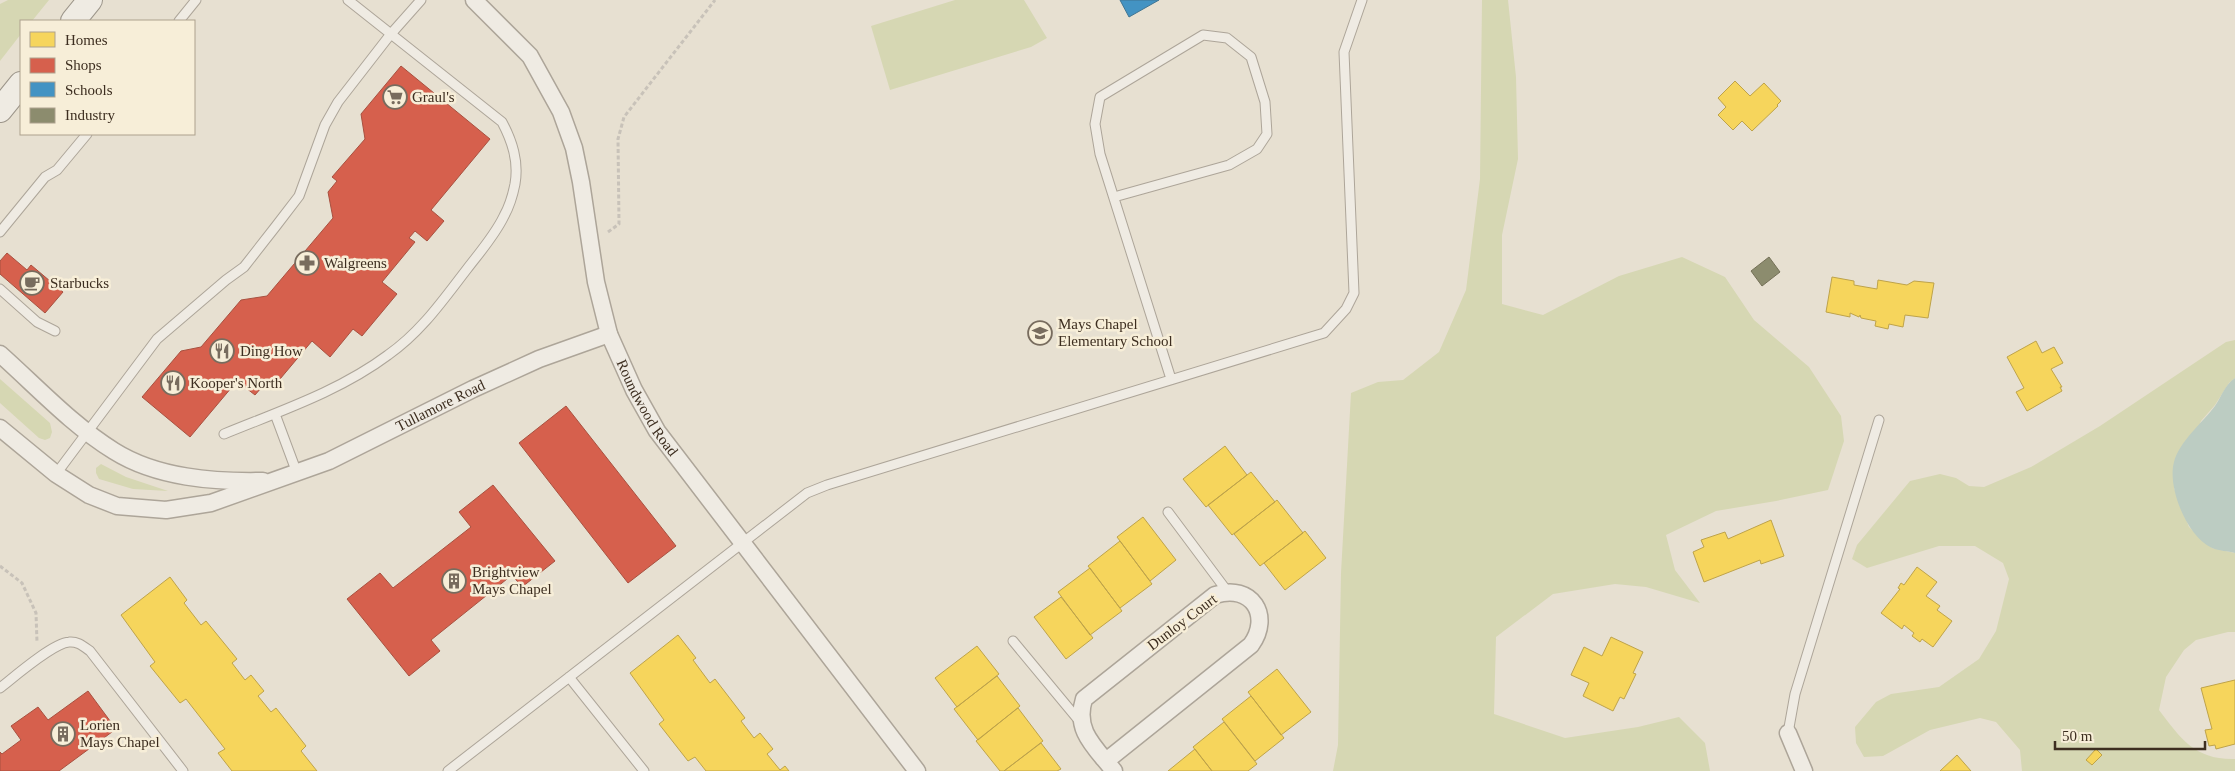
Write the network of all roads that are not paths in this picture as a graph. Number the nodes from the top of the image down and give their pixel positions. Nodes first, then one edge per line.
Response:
1 (90, 0) edge
2 (196, 0) edge
3 (348, 0) edge
4 (421, 0) edge
5 (474, 0) edge
6 (1362, 0) edge
7 (74, 20) edge
8 (180, 20) edge
9 (390, 35) junction
10 (20, 85) edge
11 (0, 110) edge
12 (86, 135) edge
13 (1114, 197) junction
14 (0, 232) edge
15 (0, 288) edge
16 (56, 331) dead end
17 (609, 334) junction
18 (0, 354) edge
19 (1171, 379) junction
20 (274, 414) junction
21 (1879, 420) dead end
22 (0, 428) edge
23 (88, 433) junction
24 (224, 434) dead end
25 (297, 473) junction
26 (56, 474) junction
27 (275, 480) junction
28 (1168, 512) dead end
29 (742, 543) junction
30 (1227, 591) junction
31 (1012, 641) dead end
32 (569, 677) junction
33 (0, 688) edge
34 (1081, 723) junction
35 (1788, 733) joint
36 (1110, 766) edge
37 (183, 771) edge
38 (448, 771) edge
39 (644, 771) edge
40 (917, 771) edge
41 (1804, 771) edge

1 - 7 main road
2 - 8 lane
3 - 9 lane
4 - 9 lane
5 - 17 street, Roundwood Road
6 - 19 lane
9 - 20 lane
9 - 23 lane
10 - 11 main road
12 - 14 lane
13 - 13 lane
13 - 19 lane
15 - 16 lane
17 - 25 street, Tullamore Road
17 - 29 street, Roundwood Road
18 - 23 street, Tullamore Road
19 - 29 lane
20 - 24 lane
20 - 25 lane
21 - 35 lane
22 - 26 street, Tullamore Road
23 - 26 lane
23 - 27 street, Tullamore Road
25 - 27 street, Tullamore Road
26 - 27 street, Tullamore Road
28 - 30 lane
29 - 32 lane
29 - 40 street, Roundwood Road
30 - 34 street, Dunloy Court
30 - 36 street, Dunloy Court
31 - 34 lane
32 - 38 lane
32 - 39 lane
33 - 37 lane
34 - 36 street, Dunloy Court
35 - 41 street

